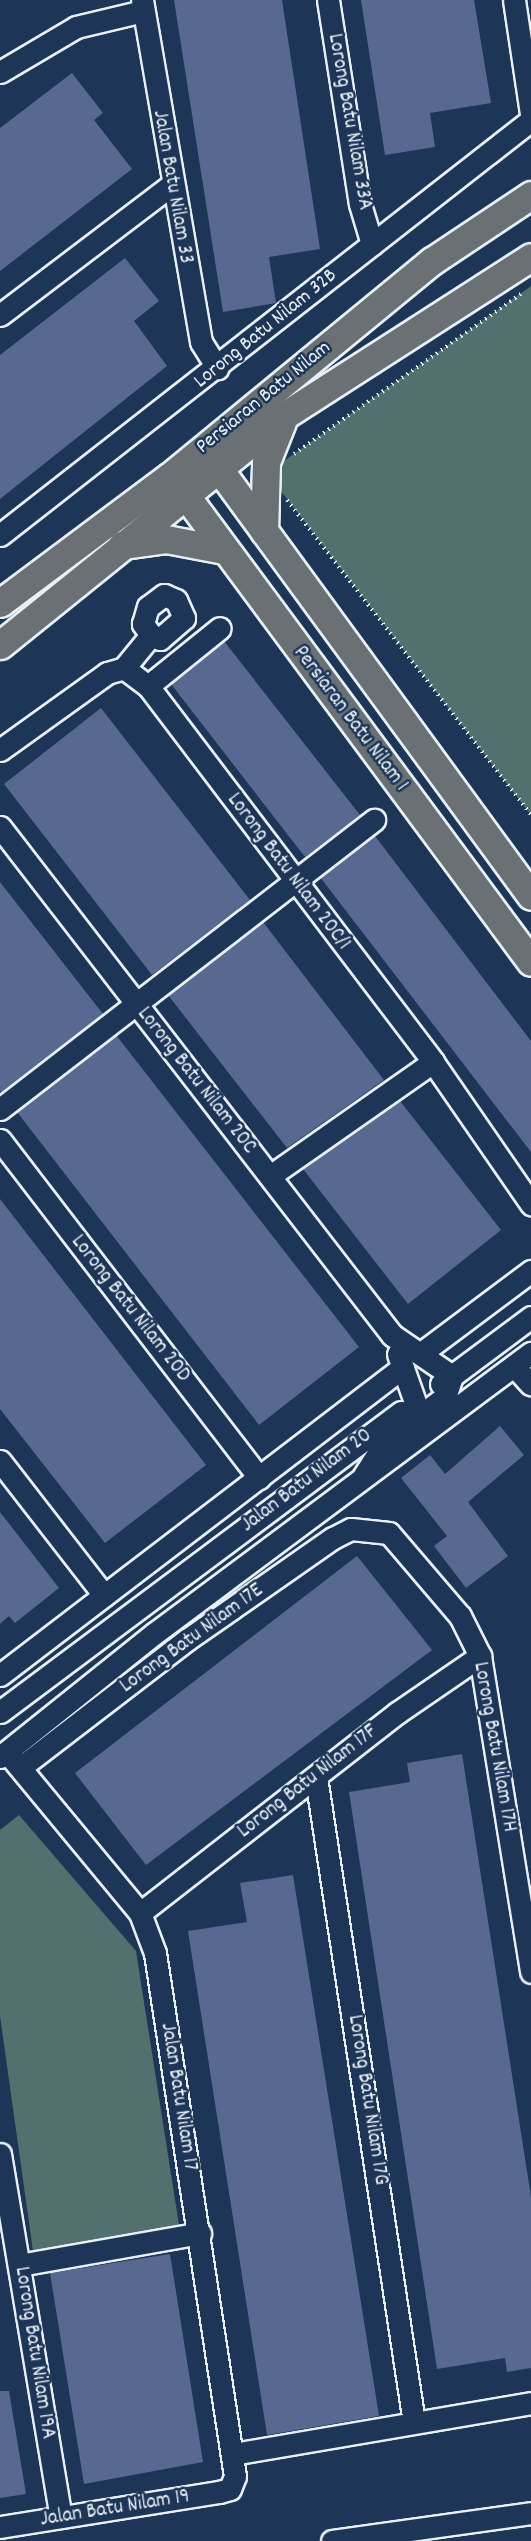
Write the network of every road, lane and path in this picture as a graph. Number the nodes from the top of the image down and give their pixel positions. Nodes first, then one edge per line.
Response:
1 (328, 0) edge
2 (514, 0) edge
3 (143, 6) edge
4 (0, 72) edge
5 (531, 114) edge
6 (531, 120) edge
7 (171, 185) junction
8 (531, 195) edge
9 (372, 244) junction
10 (531, 257) edge
11 (531, 286) edge
12 (0, 315) edge
13 (218, 368) junction
14 (285, 415) junction
15 (211, 457) junction
16 (286, 460) dead end
17 (178, 484) junction
18 (281, 492) dead end
19 (264, 531) junction
20 (0, 535) edge
21 (119, 546) junction
22 (224, 550) junction
23 (0, 603) edge
24 (220, 628) dead end
25 (151, 635) dead end
26 (0, 645) edge
27 (124, 668) junction
28 (148, 686) junction
29 (0, 750) edge
30 (531, 815) edge
31 (374, 820) dead end
32 (0, 826) edge
33 (294, 881) junction
34 (531, 896) edge
35 (531, 962) edge
36 (136, 1003) junction
37 (434, 1062) junction
38 (0, 1109) edge
39 (0, 1140) edge
40 (270, 1176) junction
41 (531, 1204) edge
42 (531, 1272) edge
43 (531, 1317) edge
44 (392, 1335) junction
45 (531, 1353) edge
46 (420, 1354) junction
47 (514, 1366) junction
48 (403, 1367) junction
49 (452, 1376) junction
50 (531, 1385) edge
51 (415, 1402) junction
52 (0, 1461) edge
53 (363, 1477) junction
54 (259, 1478) junction
55 (371, 1528) joint
56 (104, 1595) junction
57 (155, 1633) junction
58 (85, 1647) junction
59 (480, 1656) junction
60 (0, 1675) edge
61 (0, 1712) edge
62 (3, 1754) edge
63 (21, 1767) junction
64 (316, 1777) junction
65 (526, 1896) edge
66 (140, 1913) junction
67 (531, 1972) edge
68 (0, 2154) edge
69 (200, 2233) junction
70 (19, 2265) junction
71 (531, 2403) edge
72 (414, 2423) junction
73 (233, 2454) junction
74 (230, 2489) joint
75 (531, 2513) edge
76 (61, 2517) junction
77 (0, 2527) edge
78 (444, 2533) edge
79 (332, 2541) edge

1 - 9 street, Lorong Batu Nilam 33A
2 - 5 street
3 - 4 street
3 - 7 street, Jalan Batu Nilam 33
6 - 9 street, Lorong Batu Nilam 32B
7 - 12 street
7 - 13 street, Jalan Batu Nilam 33
8 - 15 main road, Persiaran Batu Nilam
9 - 13 street, Lorong Batu Nilam 32B
10 - 14 main road, Persiaran Batu Nilam
11 - 16 path
13 - 20 street, Lorong Batu Nilam 32B
14 - 15 main road, Persiaran Batu Nilam
14 - 19 main road
15 - 17 main road, Persiaran Batu Nilam
15 - 19 main road, Persiaran Batu Nilam 1
17 - 21 main road, Persiaran Batu Nilam
17 - 22 main road, Persiaran Batu Nilam 1
17 - 23 main road, Persiaran Batu Nilam
18 - 30 path
19 - 34 main road, Persiaran Batu Nilam 1
21 - 22 main road
21 - 26 main road, Persiaran Batu Nilam
22 - 35 main road, Persiaran Batu Nilam 1
24 - 28 street
25 - 27 street
27 - 28 street, Lorong Batu Nilam 20C/1
27 - 29 street
28 - 33 street, Lorong Batu Nilam 20C/1
31 - 33 street
32 - 36 street, Lorong Batu Nilam 20C
33 - 36 street
33 - 37 street, Lorong Batu Nilam 20C/1
36 - 38 street
36 - 40 street, Lorong Batu Nilam 20C
37 - 40 street
37 - 41 street, Lorong Batu Nilam 20C/1
39 - 54 street, Lorong Batu Nilam 20D
40 - 44 street, Lorong Batu Nilam 20C
42 - 46 street
43 - 49 street, Jalan Batu Nilam 20
44 - 46 street
44 - 48 street
45 - 47 street, Jalan Batu Nilam 20
46 - 49 street
47 - 50 street
47 - 53 street, Jalan Batu Nilam 20
48 - 51 street
48 - 54 street
49 - 51 street, Jalan Batu Nilam 20
49 - 53 street
51 - 58 street, Jalan Batu Nilam 20
52 - 56 street
53 - 57 street, Jalan Batu Nilam 20
54 - 56 street
55 - 59 street, Lorong Batu Nilam 17H
55 - 63 street, Lorong Batu Nilam 17E
56 - 60 street
57 - 58 street, Jalan Batu Nilam 20
57 - 62 street, Jalan Batu Nilam 20
58 - 61 street, Jalan Batu Nilam 20
59 - 64 street, Lorong Batu Nilam 17F
59 - 65 street, Lorong Batu Nilam 17H
62 - 63 street, Jalan Batu Nilam 17
63 - 66 street, Jalan Batu Nilam 17
64 - 66 street, Lorong Batu Nilam 17F
64 - 72 street, Lorong Batu Nilam 17G
65 - 67 street, Lorong Batu Nilam 17H
66 - 69 street, Jalan Batu Nilam 17
68 - 70 street, Lorong Batu Nilam 19A
69 - 70 street
69 - 73 street, Jalan Batu Nilam 17
70 - 76 street, Lorong Batu Nilam 19A
71 - 72 street
72 - 73 street
73 - 74 street, Jalan Batu Nilam 17
74 - 76 street, Jalan Batu Nilam 19
75 - 78 street
76 - 77 street, Jalan Batu Nilam 19
78 - 79 street

